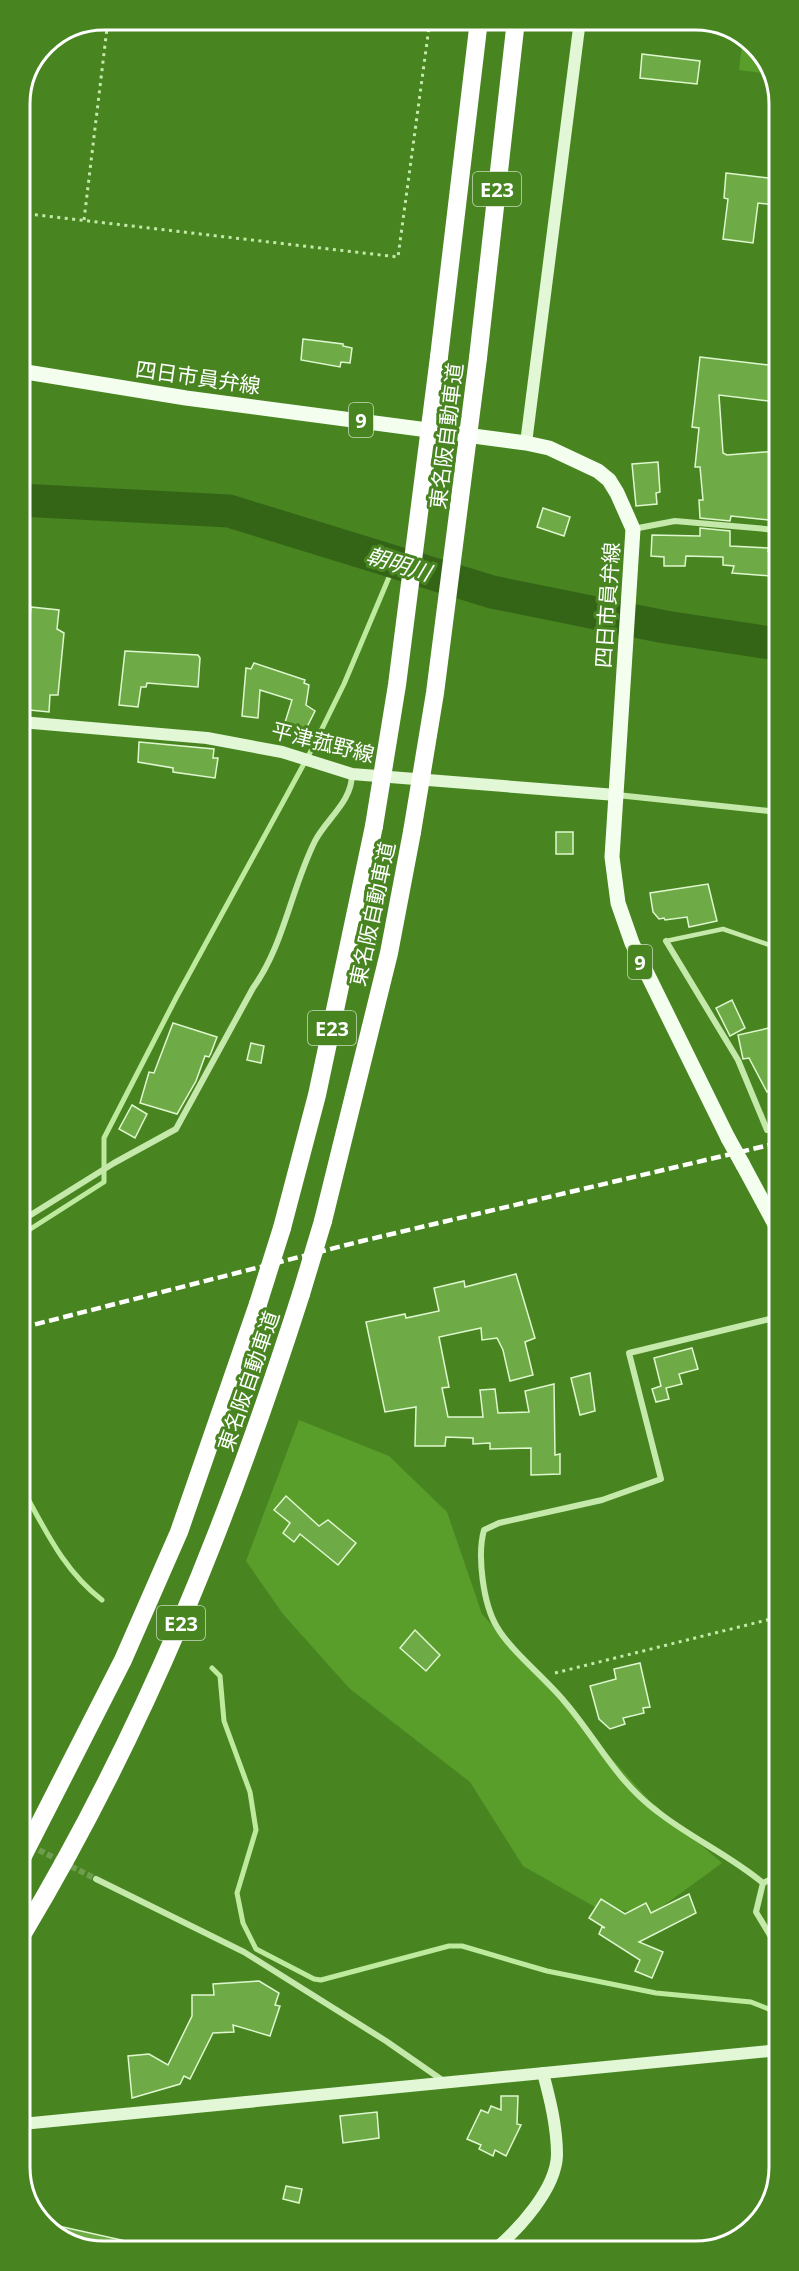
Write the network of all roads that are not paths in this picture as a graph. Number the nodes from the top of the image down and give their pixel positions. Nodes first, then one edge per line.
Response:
1 (478, 30) edge
2 (515, 30) edge
3 (579, 30) edge
4 (30, 372) edge
5 (526, 443) junction
6 (633, 529) junction
7 (769, 529) edge
8 (30, 723) edge
9 (352, 774) junction
10 (616, 795) junction
11 (769, 811) edge
12 (666, 941) joint
13 (769, 945) edge
14 (769, 1129) edge
15 (769, 1213) edge
16 (30, 1215) edge
17 (769, 1319) edge
18 (30, 1842) edge
19 (96, 1879) tunnel mouth
20 (769, 1880) edge
21 (763, 1883) junction
22 (30, 1921) edge
23 (769, 1933) edge
24 (769, 2051) edge
25 (543, 2073) junction
26 (447, 2084) junction
27 (30, 2123) edge
28 (503, 2241) edge

1 - 18 highway, 東名阪自動車道 / E23, bridge
2 - 22 highway, 東名阪自動車道 / E23, bridge
3 - 5 street
4 - 5 main road, 四日市員弁線 / 9
5 - 6 main road, 四日市員弁線 / 9
6 - 7 street
6 - 10 main road, 四日市員弁線 / 9
8 - 9 street, 平津菰野線
9 - 10 street, 平津菰野線
9 - 16 street
10 - 11 street
10 - 15 main road, 四日市員弁線 / 9, bridge
12 - 13 lane
12 - 14 street
17 - 21 street
19 - 26 street
20 - 21 street
21 - 23 street
24 - 25 street
25 - 26 street
25 - 28 street
26 - 27 street

